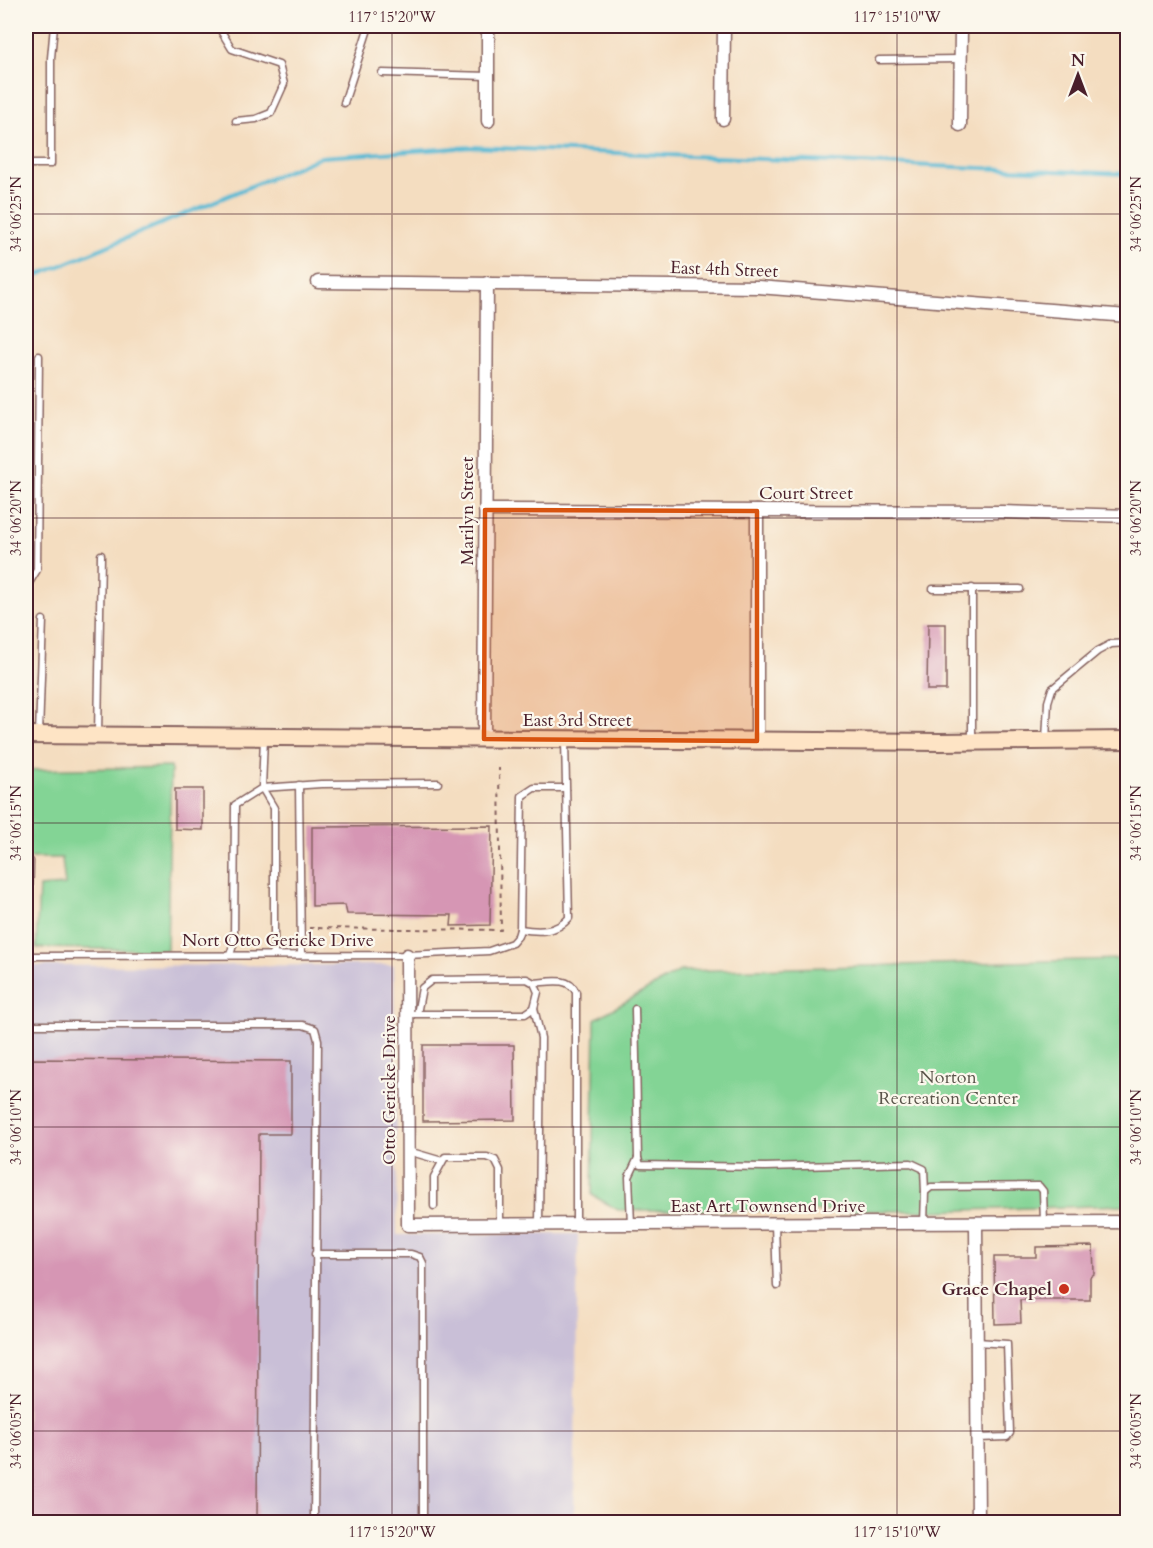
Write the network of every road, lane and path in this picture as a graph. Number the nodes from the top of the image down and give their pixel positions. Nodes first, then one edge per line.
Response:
1 (54, 26) edge
2 (218, 26) edge
3 (369, 26) edge
4 (488, 26) edge
5 (724, 26) edge
6 (961, 26) edge
7 (961, 59) junction
8 (879, 60) dead end
9 (382, 73) dead end
10 (488, 76) junction
11 (344, 104) dead end
12 (723, 119) dead end
13 (236, 121) dead end
14 (488, 121) dead end
15 (960, 125) dead end
16 (26, 164) edge
17 (318, 282) dead end
18 (486, 283) junction
19 (1128, 316) edge
20 (39, 356) dead end
21 (485, 510) junction
22 (757, 511) junction
23 (1128, 516) edge
24 (101, 555) dead end
25 (26, 588) edge
26 (972, 588) junction
27 (933, 589) dead end
28 (1020, 589) dead end
29 (43, 620) dead end
30 (1128, 643) edge
31 (32, 735) edge
32 (98, 735) junction
33 (264, 737) junction
34 (484, 739) junction
35 (565, 740) junction
36 (1128, 740) edge
37 (757, 741) junction
38 (1046, 741) junction
39 (972, 742) junction
40 (499, 768) dead end
41 (438, 783) dead end
42 (299, 786) junction
43 (262, 788) junction
44 (565, 788) junction
45 (30, 861) dead end
46 (300, 928) junction
47 (520, 929) junction
48 (230, 955) junction
49 (274, 955) junction
50 (301, 955) junction
51 (407, 955) junction
52 (27, 956) edge
53 (534, 982) junction
54 (534, 1008) junction
55 (636, 1009) dead end
56 (412, 1014) junction
57 (26, 1025) edge
58 (408, 1151) junction
59 (638, 1158) junction
60 (441, 1161) junction
61 (925, 1192) junction
62 (434, 1206) dead end
63 (976, 1222) junction
64 (1044, 1222) junction
65 (1128, 1222) edge
66 (775, 1223) junction
67 (924, 1223) junction
68 (539, 1224) junction
69 (576, 1224) junction
70 (631, 1224) junction
71 (408, 1225) joint
72 (500, 1225) junction
73 (315, 1254) junction
74 (777, 1286) dead end
75 (977, 1342) junction
76 (978, 1438) junction
77 (314, 1522) edge
78 (423, 1522) edge
79 (978, 1522) edge

1 - 16 lane
2 - 13 lane
3 - 11 lane
4 - 10 street
5 - 12 street
6 - 7 street
7 - 8 lane
7 - 15 street
9 - 10 lane
10 - 14 street
17 - 18 street, East 4th Street
18 - 19 street, East 4th Street
18 - 21 street, Marilyn Street
20 - 25 lane
21 - 22 street, Court Street
21 - 34 street, Marilyn Street
22 - 23 street, Court Street
22 - 37 street
24 - 32 lane
26 - 27 lane
26 - 28 lane
26 - 39 lane
29 - 31 lane
30 - 38 lane
31 - 32 main road, East 3rd Street
32 - 33 main road, East 3rd Street
33 - 34 main road, East 3rd Street
33 - 43 lane
34 - 35 main road, East 3rd Street
35 - 37 main road, East 3rd Street
35 - 44 lane
36 - 38 main road, East 3rd Street
37 - 39 main road, East 3rd Street
38 - 39 main road, East 3rd Street
40 - 46 path
41 - 42 lane
42 - 43 lane
42 - 46 lane
43 - 48 lane
43 - 49 lane
44 - 47 lane
44 - 47 lane
45 - 52 lane
46 - 50 lane
47 - 51 lane, Nort Otto Gericke Drive
48 - 49 lane, Nort Otto Gericke Drive
48 - 52 lane, Nort Otto Gericke Drive
49 - 50 lane, Nort Otto Gericke Drive
50 - 51 lane, Nort Otto Gericke Drive
51 - 56 street, Otto Gericke Drive
53 - 54 lane
53 - 56 lane
53 - 69 lane
54 - 56 lane
54 - 68 lane
55 - 59 lane
56 - 58 street, Otto Gericke Drive
57 - 73 lane
58 - 60 lane
58 - 71 street, Otto Gericke Drive
59 - 61 lane
59 - 70 lane
60 - 62 lane
60 - 72 lane
61 - 64 lane
61 - 67 lane
63 - 64 street, East Art Townsend Drive
63 - 67 street, East Art Townsend Drive
63 - 75 street
64 - 65 street, East Art Townsend Drive
66 - 67 street, East Art Townsend Drive
66 - 70 street, East Art Townsend Drive
66 - 74 lane
68 - 69 street, East Art Townsend Drive
68 - 72 street, East Art Townsend Drive
69 - 70 street, East Art Townsend Drive
71 - 72 street, East Art Townsend Drive
73 - 77 lane
73 - 78 lane
75 - 76 street
75 - 76 lane
76 - 79 street

